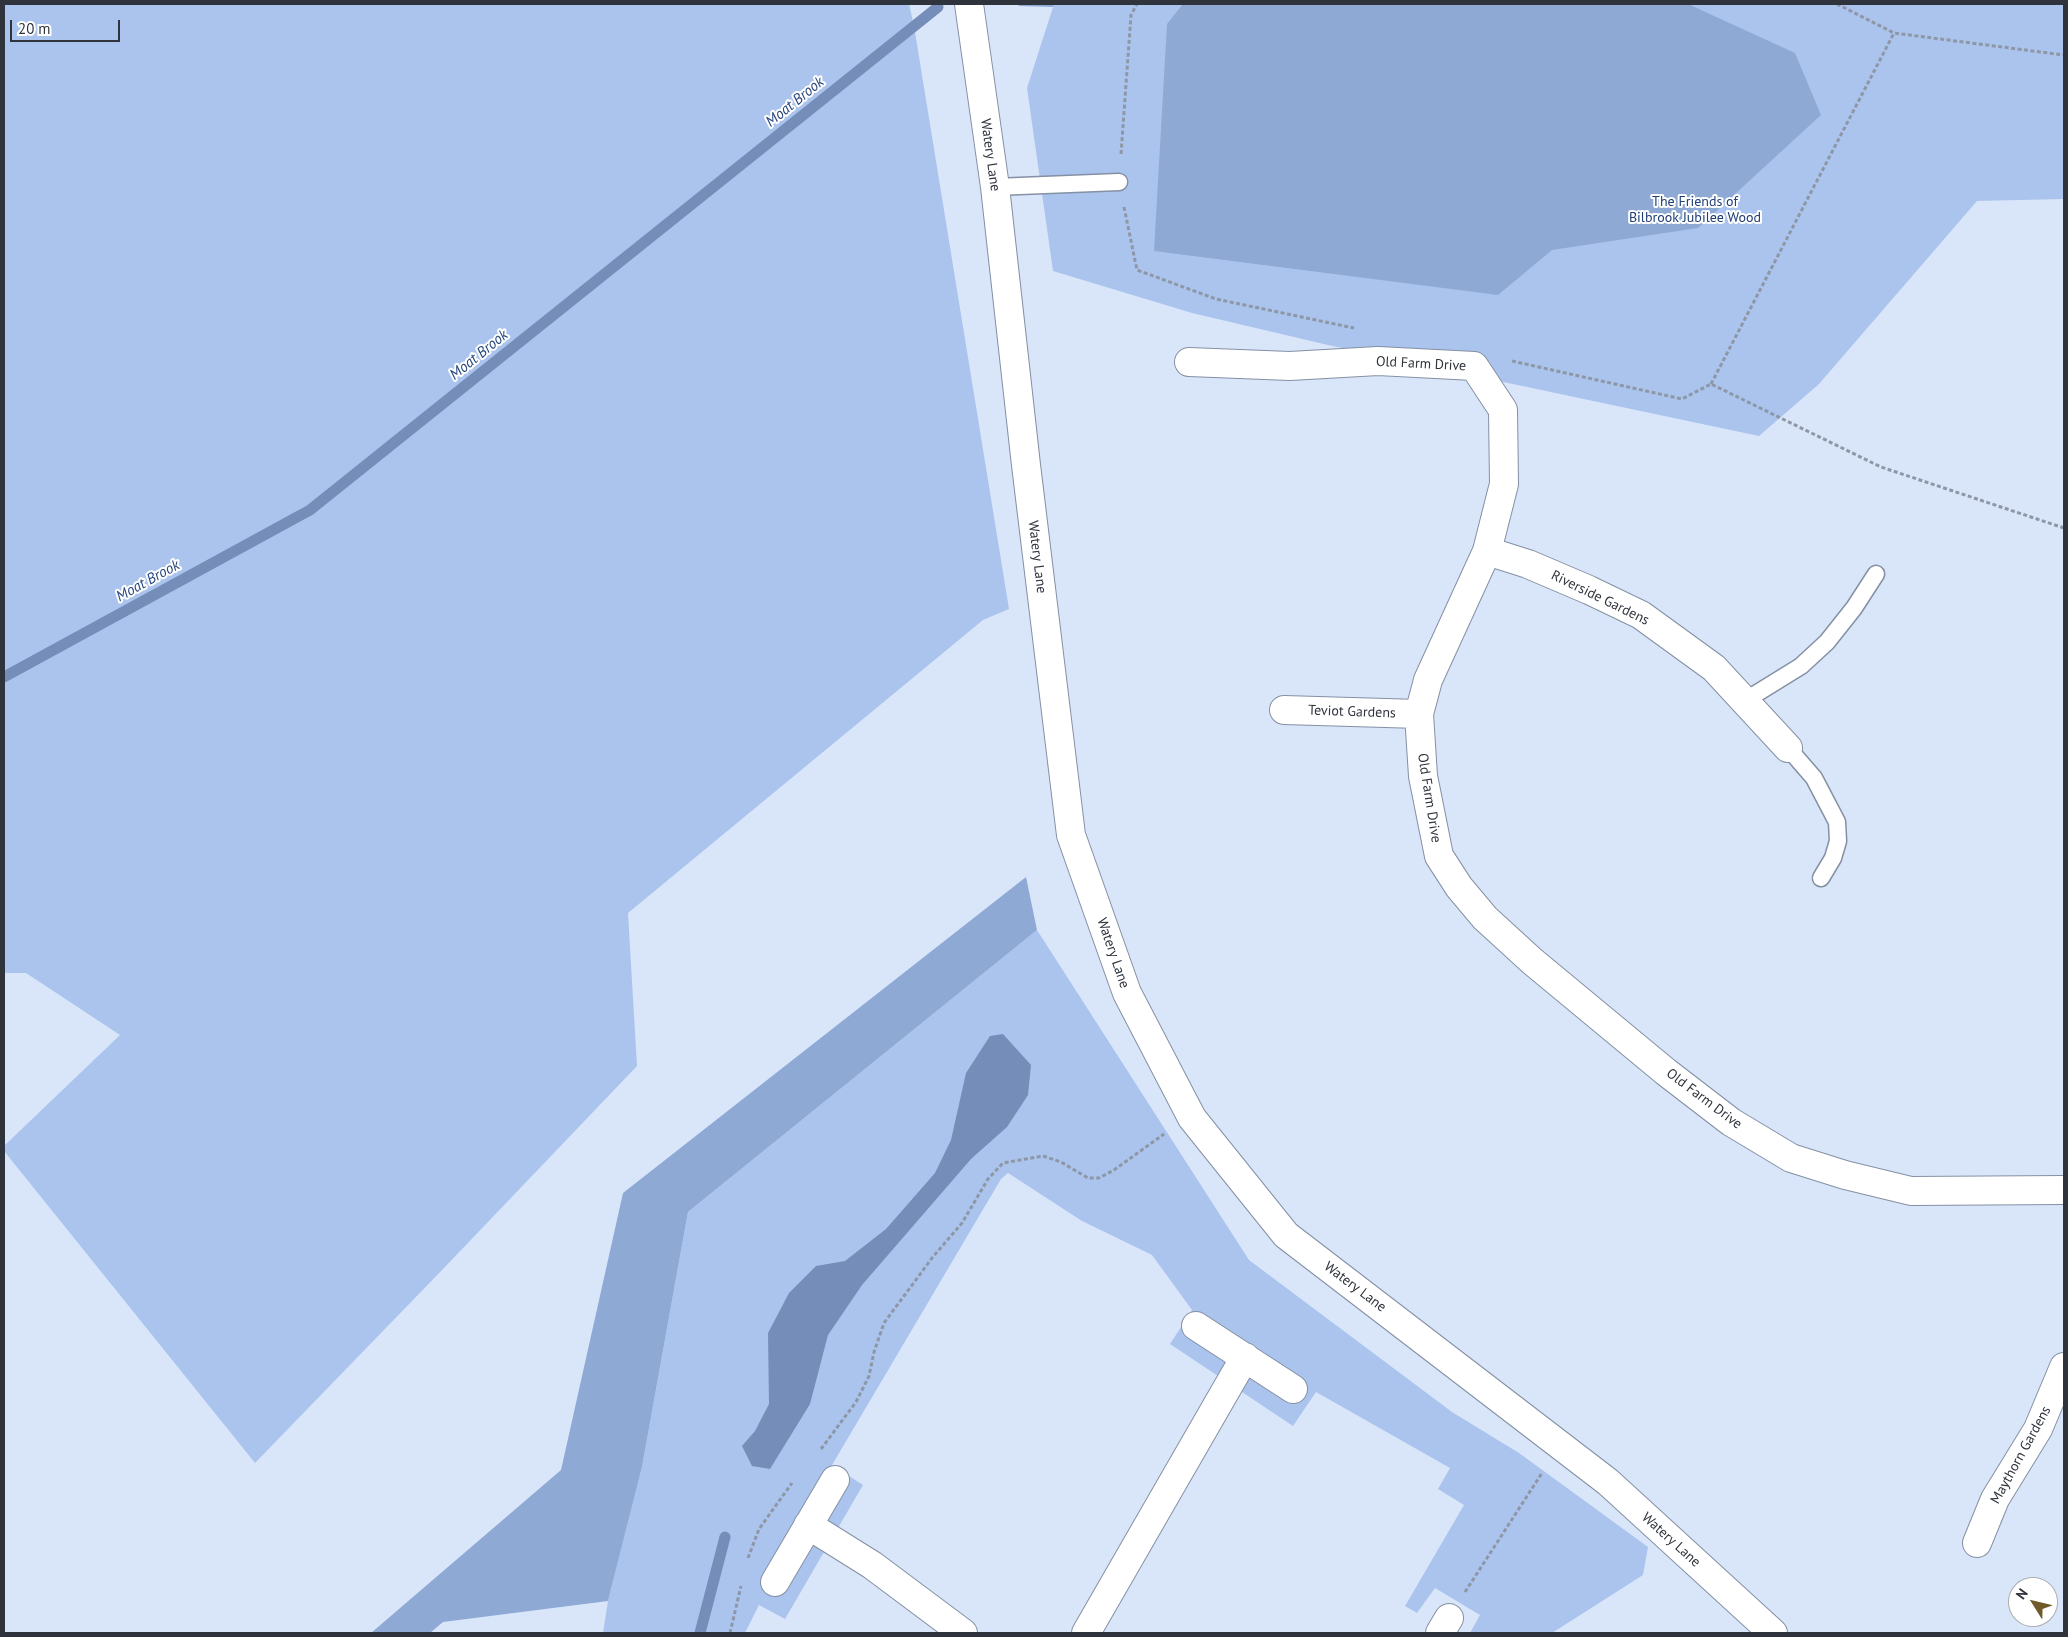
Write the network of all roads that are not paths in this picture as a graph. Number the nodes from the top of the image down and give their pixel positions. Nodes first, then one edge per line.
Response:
1 (969, 4) edge
2 (1119, 182) road end
3 (995, 187) junction
4 (1189, 362) dead end
5 (1487, 551) junction
6 (1876, 574) dead end
7 (1746, 700) junction
8 (1284, 710) dead end
9 (1419, 714) junction
10 (1788, 748) joint
11 (1821, 878) dead end
12 (2064, 1190) edge
13 (1196, 1326) dead end
14 (1245, 1357) junction
15 (2064, 1367) edge
16 (1293, 1389) dead end
17 (835, 1480) dead end
18 (808, 1525) junction
19 (1977, 1543) dead end
20 (775, 1582) dead end
21 (963, 1633) edge
22 (1086, 1633) edge
23 (1773, 1633) edge

1 - 3 street, Watery Lane
2 - 3 lane
3 - 23 street, Watery Lane
4 - 5 street, Old Farm Drive
5 - 7 street, Riverside Gardens
5 - 9 street, Old Farm Drive
6 - 7 lane
7 - 10 street, Riverside Gardens
8 - 9 street, Teviot Gardens
9 - 12 street, Old Farm Drive
10 - 11 lane
13 - 14 street
14 - 16 street
14 - 22 street
15 - 19 street, Maythorn Gardens
17 - 18 street
18 - 20 street
18 - 21 street

